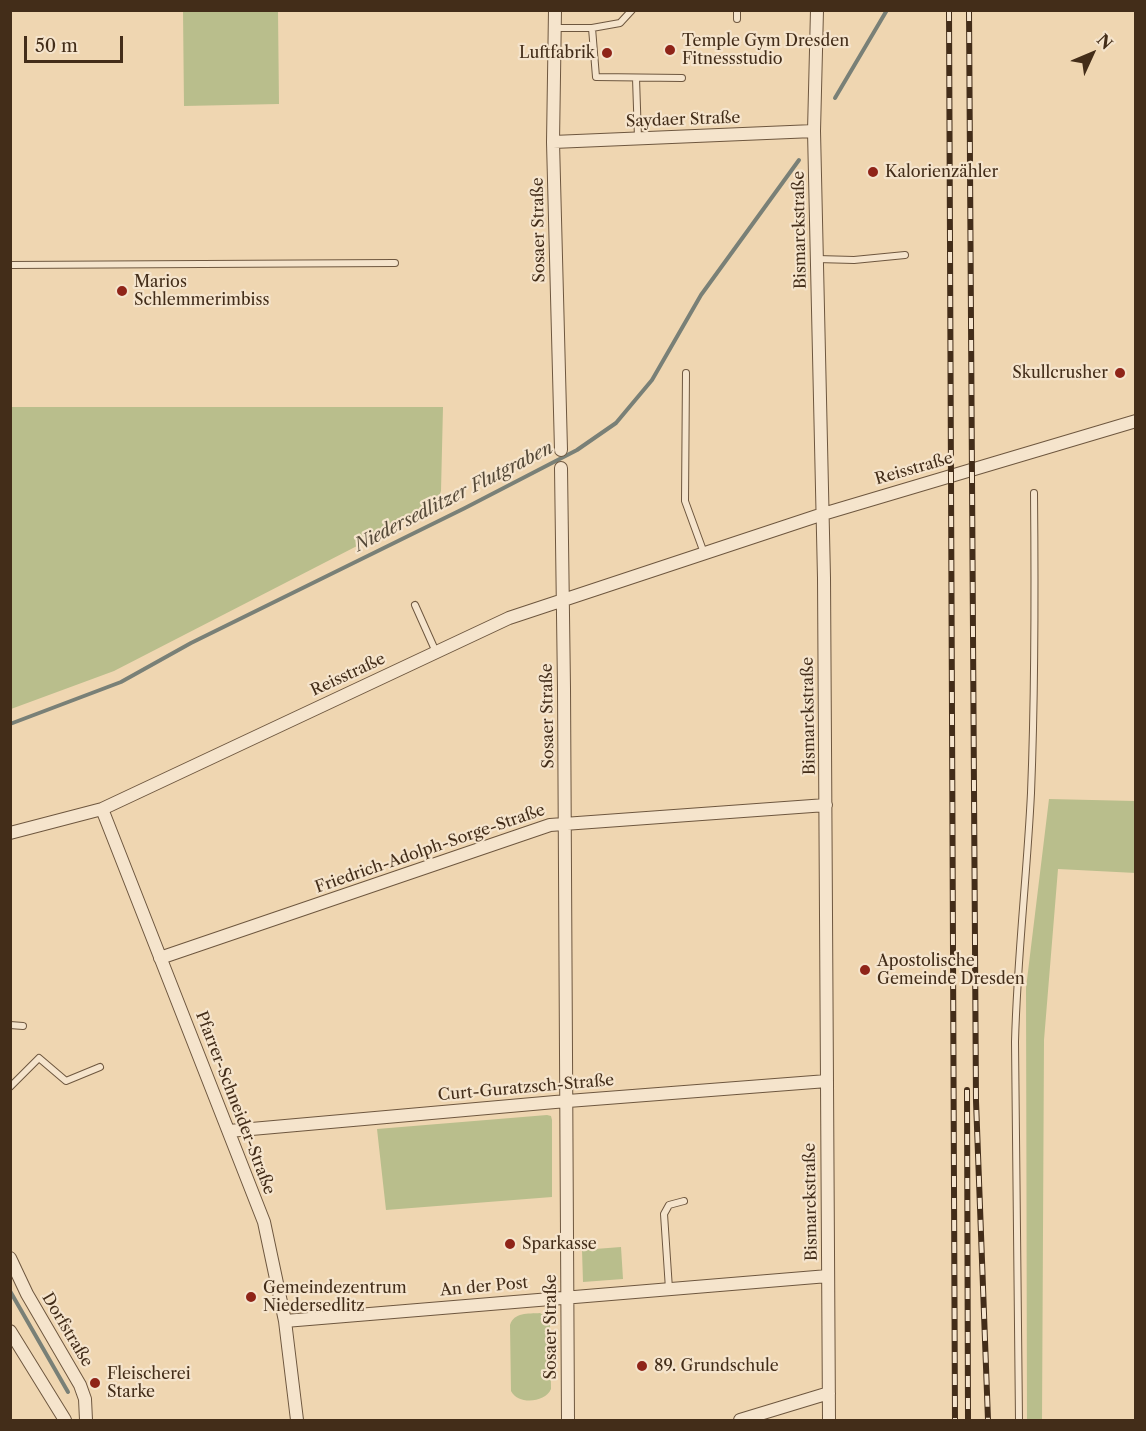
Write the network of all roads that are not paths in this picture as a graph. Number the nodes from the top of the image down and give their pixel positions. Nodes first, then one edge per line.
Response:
1 (555, 10) edge
2 (632, 10) edge
3 (737, 10) edge
4 (817, 10) edge
5 (737, 19) dead end
6 (555, 28) junction
7 (592, 28) junction
8 (636, 78) junction
9 (682, 78) dead end
10 (814, 131) junction
11 (638, 139) junction
12 (553, 142) junction
13 (905, 255) dead end
14 (817, 259) junction
15 (395, 263) dead end
16 (10, 265) edge
17 (686, 374) dead end
18 (1136, 421) edge
19 (561, 450) joint
20 (561, 468) joint
21 (1034, 494) dead end
22 (823, 513) junction
23 (704, 553) junction
24 (562, 599) junction
25 (415, 605) dead end
26 (436, 652) junction
27 (826, 805) junction
28 (102, 809) junction
29 (565, 823) junction
30 (10, 833) edge
31 (160, 958) junction
32 (10, 1024) edge
33 (23, 1026) dead end
34 (100, 1067) dead end
35 (826, 1081) junction
36 (10, 1087) edge
37 (567, 1101) junction
38 (229, 1131) junction
39 (684, 1202) dead end
40 (10, 1258) edge
41 (828, 1276) junction
42 (669, 1289) junction
43 (568, 1298) junction
44 (285, 1321) junction
45 (10, 1331) edge
46 (829, 1393) junction
47 (65, 1420) edge
48 (86, 1420) edge
49 (297, 1420) edge
50 (568, 1420) edge
51 (740, 1420) edge
52 (829, 1420) edge
53 (1019, 1420) edge

1 - 6 street, Sosaer Straße
2 - 7 lane
3 - 5 lane
4 - 10 street, Bismarckstraße
6 - 7 lane
6 - 12 street, Sosaer Straße
7 - 8 lane
8 - 9 lane
8 - 11 lane
10 - 11 street, Saydaer Straße
10 - 14 street, Bismarckstraße
11 - 12 street, Saydaer Straße
12 - 19 street, Sosaer Straße
13 - 14 lane
14 - 22 street, Bismarckstraße
15 - 16 lane
17 - 23 lane
18 - 22 street, Reisstraße
19 - 20 lane, Sosaer Straße
20 - 24 street, Sosaer Straße
21 - 53 lane
22 - 23 street, Reisstraße
22 - 27 street, Bismarckstraße
23 - 24 street, Reisstraße
24 - 26 street, Reisstraße
24 - 29 street, Sosaer Straße
25 - 26 lane
26 - 28 street, Reisstraße
27 - 29 street, Friedrich-Adolph-Sorge-Straße
27 - 35 street, Bismarckstraße
28 - 30 street, Reisstraße
28 - 31 street, Pfarrer-Schneider-Straße
29 - 31 street, Friedrich-Adolph-Sorge-Straße
29 - 37 street, Sosaer Straße
31 - 38 street, Pfarrer-Schneider-Straße
32 - 33 lane
34 - 36 lane
35 - 37 street, Curt-Guratzsch-Straße
35 - 41 street, Bismarckstraße
37 - 38 street, Curt-Guratzsch-Straße
37 - 43 street, Sosaer Straße
38 - 44 street, Pfarrer-Schneider-Straße
39 - 42 lane
40 - 48 street, Dorfstraße
41 - 42 street, An der Post
41 - 46 street, Bismarckstraße
42 - 43 street, An der Post
43 - 44 street, An der Post
43 - 50 street, Sosaer Straße
44 - 49 street, Pfarrer-Schneider-Straße
45 - 47 street
46 - 51 street
46 - 52 street, Bismarckstraße

